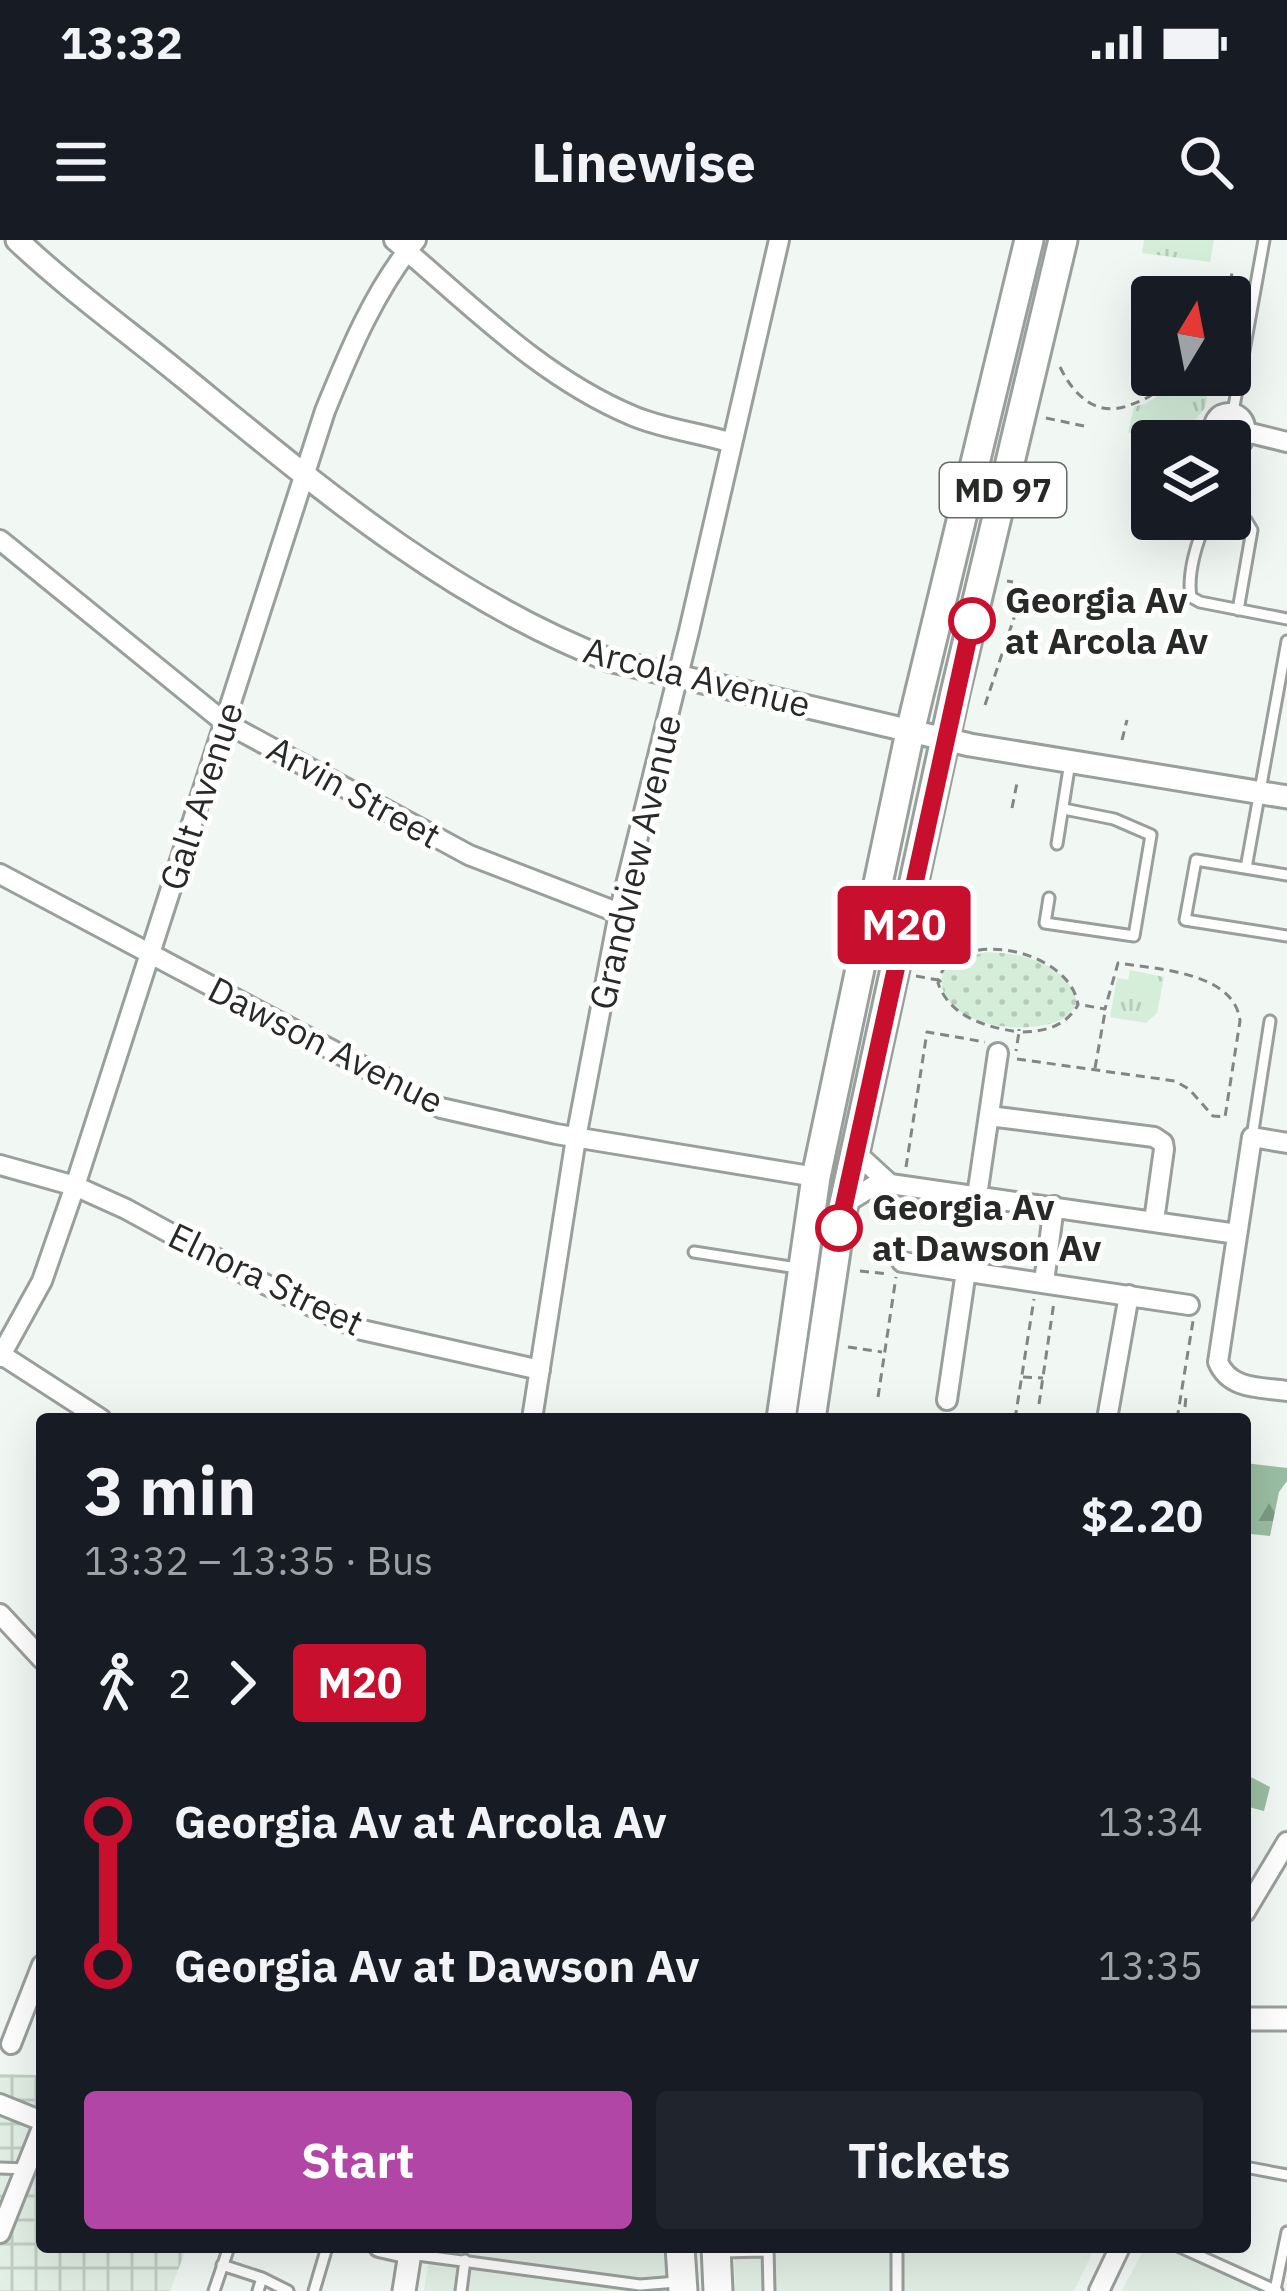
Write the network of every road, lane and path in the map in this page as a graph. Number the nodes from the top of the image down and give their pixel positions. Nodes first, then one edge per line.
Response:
1 (17, 240) edge
2 (779, 240) edge
3 (1029, 240) edge
4 (1063, 240) edge
5 (1264, 240) edge
6 (405, 244) edge
7 (1232, 273) dead end
8 (1231, 276) edge
9 (1060, 367) dead end
10 (1153, 396) edge
11 (1232, 413) junction
12 (1046, 418) dead end
13 (1216, 420) edge
14 (1242, 420) edge
15 (1084, 426) dead end
16 (1251, 433) edge
17 (1287, 442) edge
18 (732, 443) junction
19 (304, 476) junction
20 (0, 540) edge
21 (1200, 540) edge
22 (1250, 540) edge
23 (1171, 592) dead end
24 (1161, 593) dead end
25 (1020, 600) dead end
26 (1238, 610) junction
27 (1287, 619) edge
28 (1287, 641) edge
29 (677, 677) junction
30 (985, 705) dead end
31 (1127, 720) dead end
32 (224, 722) junction
33 (910, 732) junction
34 (945, 740) junction
35 (1122, 740) dead end
36 (1070, 762) junction
37 (1017, 783) dead end
38 (1258, 793) junction
39 (1287, 797) edge
40 (1012, 808) dead end
41 (1064, 809) junction
42 (1057, 844) dead end
43 (1246, 868) junction
44 (0, 874) edge
45 (1287, 875) edge
46 (1049, 898) dead end
47 (620, 913) junction
48 (1287, 936) edge
49 (151, 956) junction
50 (914, 976) dead end
51 (939, 980) junction
52 (1077, 1005) junction
53 (1106, 1010) junction
54 (1270, 1021) dead end
55 (1019, 1030) junction
56 (996, 1048) joint
57 (1095, 1070) junction
58 (989, 1116) junction
59 (1252, 1137) junction
60 (576, 1138) junction
61 (1287, 1142) edge
62 (855, 1152) junction
63 (0, 1165) edge
64 (906, 1168) dead end
65 (816, 1177) junction
66 (890, 1184) junction
67 (75, 1186) junction
68 (976, 1196) junction
69 (1054, 1206) junction
70 (842, 1216) junction
71 (1154, 1221) junction
72 (1237, 1234) junction
73 (694, 1252) dead end
74 (899, 1268) joint
75 (802, 1269) junction
76 (966, 1271) junction
77 (1039, 1290) junction
78 (1129, 1295) junction
79 (1054, 1300) dead end
80 (1191, 1313) joint
81 (848, 1347) dead end
82 (884, 1352) junction
83 (1, 1356) edge
84 (541, 1370) junction
85 (1022, 1378) junction
86 (1043, 1378) junction
87 (1287, 1390) edge
88 (1186, 1396) dead end
89 (878, 1397) dead end
90 (947, 1400) dead end
91 (1039, 1404) dead end
92 (1185, 1407) dead end
93 (91, 1413) edge
94 (533, 1413) edge
95 (782, 1413) edge
96 (812, 1413) edge
97 (1016, 1413) edge
98 (1108, 1413) edge
99 (1178, 1413) edge
100 (0, 1614) edge
101 (36, 1653) edge
102 (1287, 1842) edge
103 (1251, 1902) edge
104 (36, 1980) edge
105 (1251, 2019) edge
106 (1287, 2019) edge
107 (11, 2044) dead end
108 (0, 2104) edge
109 (36, 2122) edge
110 (36, 2142) edge
111 (0, 2168) edge
112 (26, 2169) junction
113 (1251, 2169) edge
114 (1287, 2175) edge
115 (1287, 2232) edge
116 (0, 2233) edge
117 (227, 2253) edge
118 (325, 2253) edge
119 (410, 2253) edge
120 (426, 2253) edge
121 (680, 2253) edge
122 (716, 2253) edge
123 (768, 2253) edge
124 (897, 2253) edge
125 (1117, 2253) edge
126 (1197, 2253) edge
127 (465, 2260) junction
128 (222, 2265) junction
129 (262, 2278) junction
130 (683, 2286) edge
131 (214, 2291) edge
132 (258, 2291) edge
133 (288, 2291) edge
134 (314, 2291) edge
135 (404, 2291) edge
136 (461, 2291) edge
137 (718, 2291) edge
138 (769, 2291) edge
139 (897, 2291) edge
140 (1099, 2291) edge
141 (1276, 2291) edge

1 - 19 street, Arcola Avenue
2 - 18 street, Grandview Avenue
3 - 33 main road, MD 97
4 - 34 main road, MD 97
5 - 11 lane
6 - 18 street
6 - 19 street, Galt Avenue
7 - 8 path
9 - 10 path
11 - 13 street
11 - 14 street
12 - 15 path
16 - 17 street
18 - 29 street, Grandview Avenue
19 - 29 street, Arcola Avenue
19 - 32 street, Galt Avenue
20 - 32 street, Arvin Street
21 - 26 lane
22 - 26 lane
23 - 24 path
25 - 30 path
26 - 27 lane
28 - 38 lane
29 - 33 street, Arcola Avenue
29 - 47 street, Grandview Avenue
31 - 35 path
32 - 47 street, Arvin Street
32 - 49 street, Galt Avenue
33 - 34 street, Arcola Avenue
33 - 65 main road, MD 97
34 - 36 street, Arcola Avenue
34 - 62 main road, MD 97
36 - 38 street, Arcola Avenue
36 - 41 lane
37 - 40 path
38 - 39 street, Arcola Avenue
38 - 43 lane
41 - 42 lane
41 - 46 lane
43 - 45 lane
43 - 48 lane
44 - 49 street, Dawson Avenue
47 - 60 street, Grandview Avenue
49 - 60 street, Dawson Avenue
49 - 67 street, Galt Avenue
50 - 51 path
51 - 52 path
51 - 55 path
52 - 53 path
52 - 55 path
53 - 57 path
53 - 57 path
54 - 59 lane
55 - 57 path
56 - 58 street
56 - 64 path
58 - 68 street
58 - 71 street
59 - 61 street
59 - 72 street
60 - 65 street, Dawson Avenue
60 - 84 street, Grandview Avenue
62 - 65 main road
62 - 66 street
62 - 70 main road, MD 97
63 - 67 street, Elnora Street
65 - 70 main road
65 - 75 main road, MD 97
66 - 68 street
66 - 70 street
67 - 83 street, Galt Avenue
67 - 84 street, Elnora Street
68 - 69 street
69 - 71 street
69 - 77 street
70 - 96 main road, MD 97
71 - 72 street
72 - 87 street
73 - 75 lane
74 - 76 street
74 - 82 path
75 - 95 main road, MD 97
76 - 77 street
76 - 90 street
77 - 78 street
77 - 85 path
78 - 80 street
78 - 98 street
79 - 86 path
80 - 99 path
81 - 82 path
82 - 89 path
83 - 93 street
84 - 94 street, Grandview Avenue
85 - 86 path
85 - 97 path
86 - 91 path
88 - 92 path
100 - 101 street
102 - 103 street
104 - 107 street
105 - 106 street
108 - 109 street
110 - 112 street
111 - 112 lane
112 - 116 street
113 - 114 lane
115 - 141 lane
117 - 128 lane
118 - 134 lane
119 - 135 street
120 - 127 lane
121 - 130 main road
122 - 137 main road
123 - 138 lane
124 - 139 lane
125 - 140 street
126 - 141 lane
127 - 130 lane
127 - 136 lane
128 - 129 lane
128 - 131 lane
129 - 132 lane
129 - 133 lane

